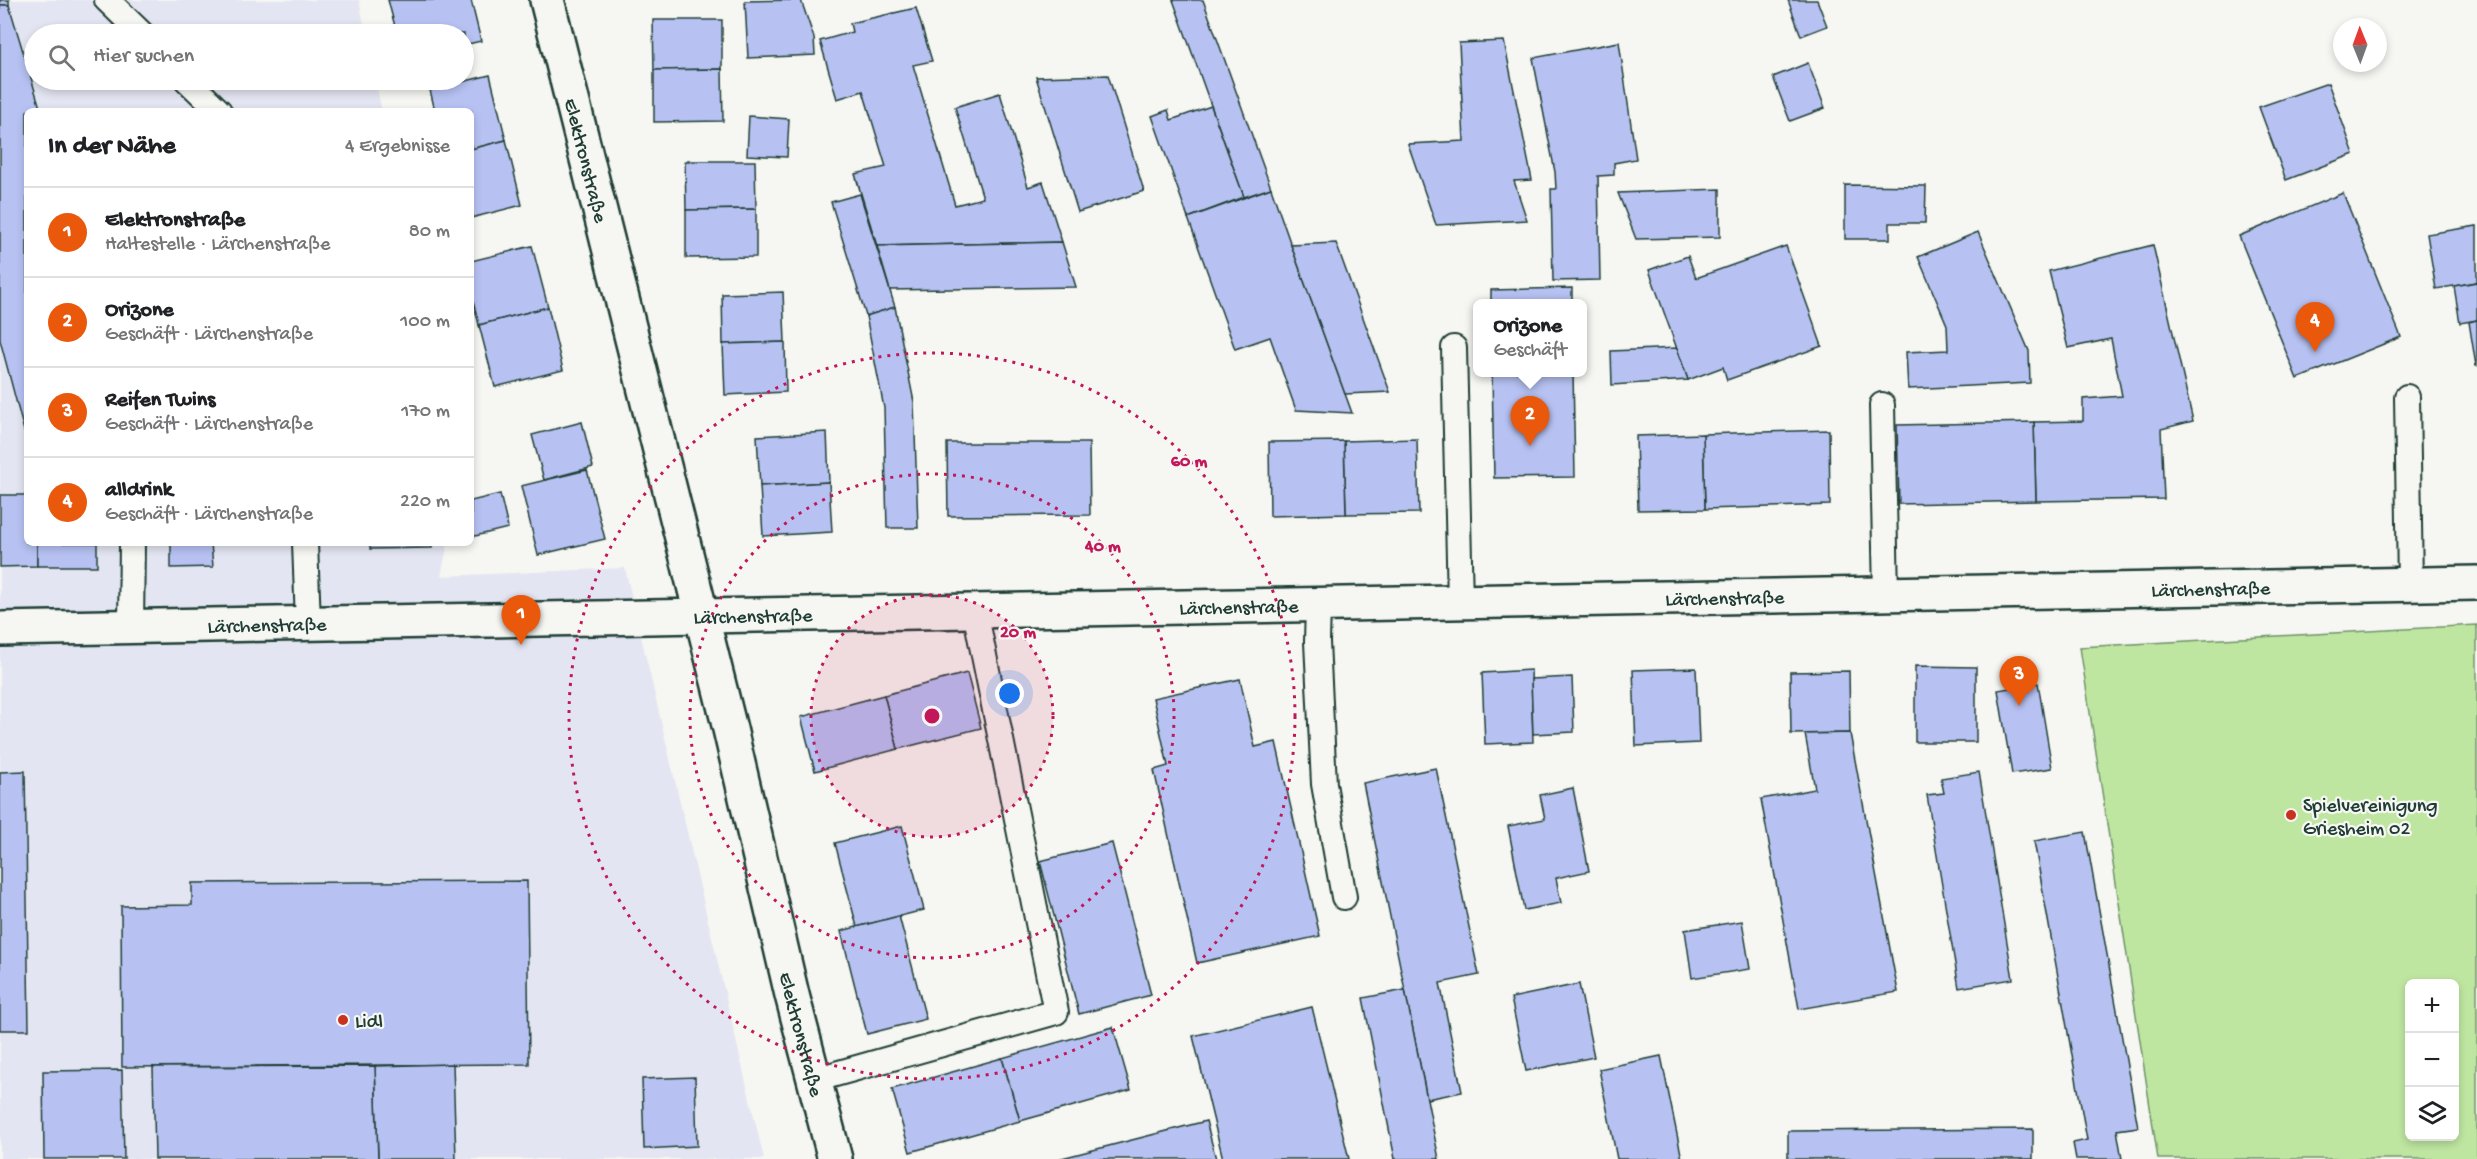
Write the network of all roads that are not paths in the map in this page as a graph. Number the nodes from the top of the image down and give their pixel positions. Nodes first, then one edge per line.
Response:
1 (107, 0) edge
2 (547, 0) edge
3 (132, 24) edge
4 (197, 90) edge
5 (216, 108) edge
6 (1454, 348) dead end
7 (2407, 397) dead end
8 (1882, 405) dead end
9 (132, 546) edge
10 (305, 546) edge
11 (2477, 583) edge
12 (2410, 584) junction
13 (1886, 595) junction
14 (1460, 602) junction
15 (1318, 606) junction
16 (975, 611) junction
17 (701, 616) junction
18 (308, 623) junction
19 (131, 626) junction
20 (0, 629) edge
21 (1344, 897) dead end
22 (814, 1080) junction
23 (835, 1159) edge

1 - 3 lane
2 - 17 street, Elektronstraße
4 - 5 lane
6 - 14 lane
7 - 12 lane
8 - 13 lane
9 - 19 lane
10 - 18 lane
11 - 12 street, Lärchenstraße
12 - 13 street, Lärchenstraße
13 - 14 street, Lärchenstraße
14 - 15 street, Lärchenstraße
15 - 16 street, Lärchenstraße
15 - 21 lane
16 - 17 street, Lärchenstraße
16 - 22 lane
17 - 18 street, Lärchenstraße
17 - 22 street, Elektronstraße
18 - 19 street, Lärchenstraße
19 - 20 street, Lärchenstraße
22 - 23 street, Elektronstraße

